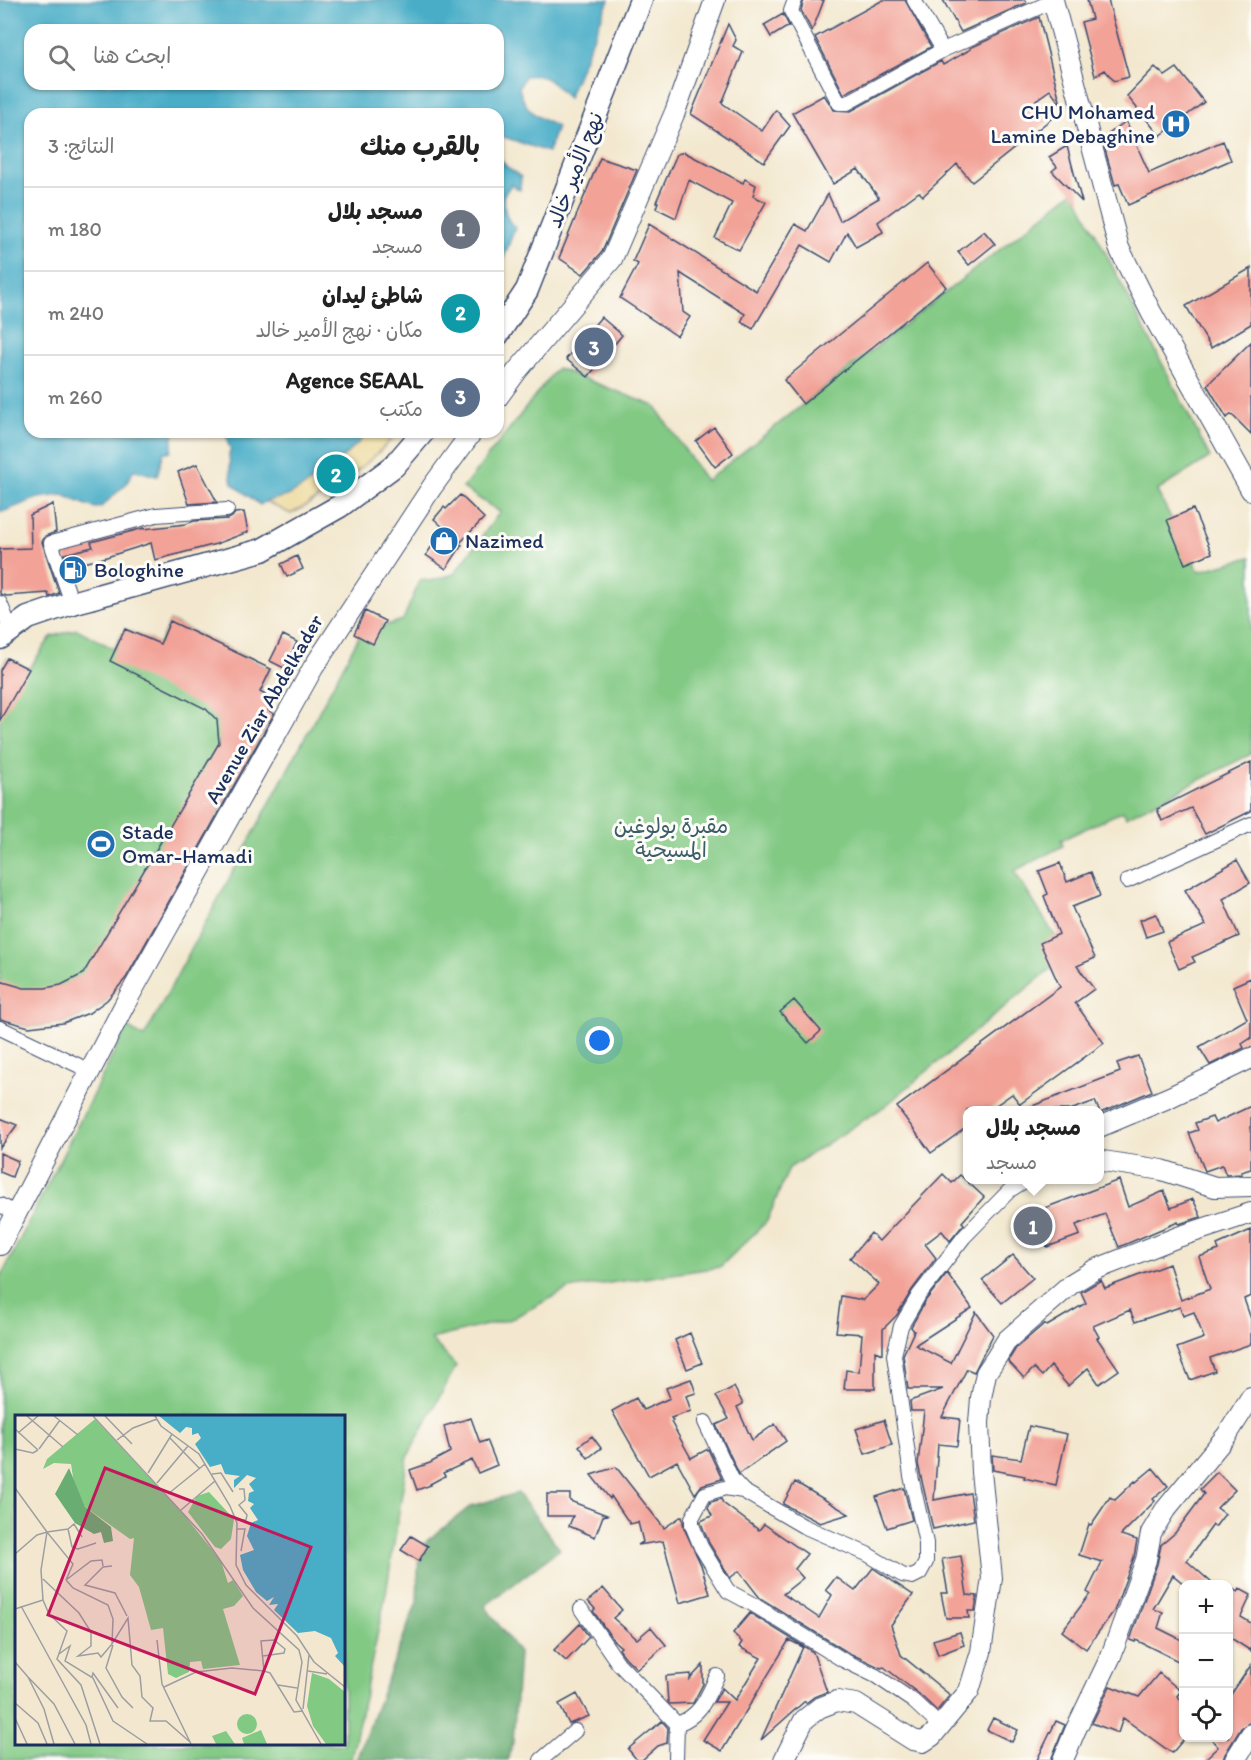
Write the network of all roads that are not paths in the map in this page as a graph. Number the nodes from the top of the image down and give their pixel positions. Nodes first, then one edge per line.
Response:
1 (641, 0) edge
2 (715, 0) edge
3 (795, 0) edge
4 (914, 0) edge
5 (1053, 0) edge
6 (943, 50) junction
7 (504, 325) edge
8 (504, 389) edge
9 (418, 438) edge
10 (468, 438) edge
11 (1251, 490) edge
12 (227, 510) dead end
13 (0, 603) edge
14 (72, 603) junction
15 (6, 634) edge
16 (1251, 824) edge
17 (1127, 881) dead end
18 (0, 1028) edge
19 (1251, 1058) edge
20 (90, 1071) junction
21 (1104, 1126) edge
22 (1104, 1161) edge
23 (1019, 1184) edge
24 (1251, 1186) edge
25 (8, 1209) edge
26 (1251, 1214) edge
27 (0, 1245) edge
28 (1251, 1397) edge
29 (705, 1422) dead end
30 (743, 1491) junction
31 (580, 1609) dead end
32 (717, 1676) dead end
33 (677, 1724) junction
34 (940, 1726) junction
35 (575, 1731) dead end
36 (1251, 1734) edge
37 (541, 1760) edge
38 (676, 1760) edge
39 (784, 1760) edge
40 (1064, 1760) edge
41 (1235, 1760) edge

1 - 7 main road, نهج الأمير خالد
2 - 8 street
3 - 6 street
4 - 6 street
5 - 6 street
5 - 11 street
9 - 14 main road
10 - 20 street, Avenue Ziar Abdelkader
12 - 14 street
13 - 15 street
14 - 15 main road
16 - 17 street
18 - 20 street
19 - 21 street
20 - 25 street, Avenue Ziar Abdelkader
22 - 24 street
23 - 30 street
25 - 27 street, Avenue Ziar Abdelkader
26 - 34 street
28 - 40 street
29 - 30 street
30 - 34 street
31 - 33 street
32 - 33 street
33 - 38 street
34 - 39 street
35 - 37 street
36 - 41 street

